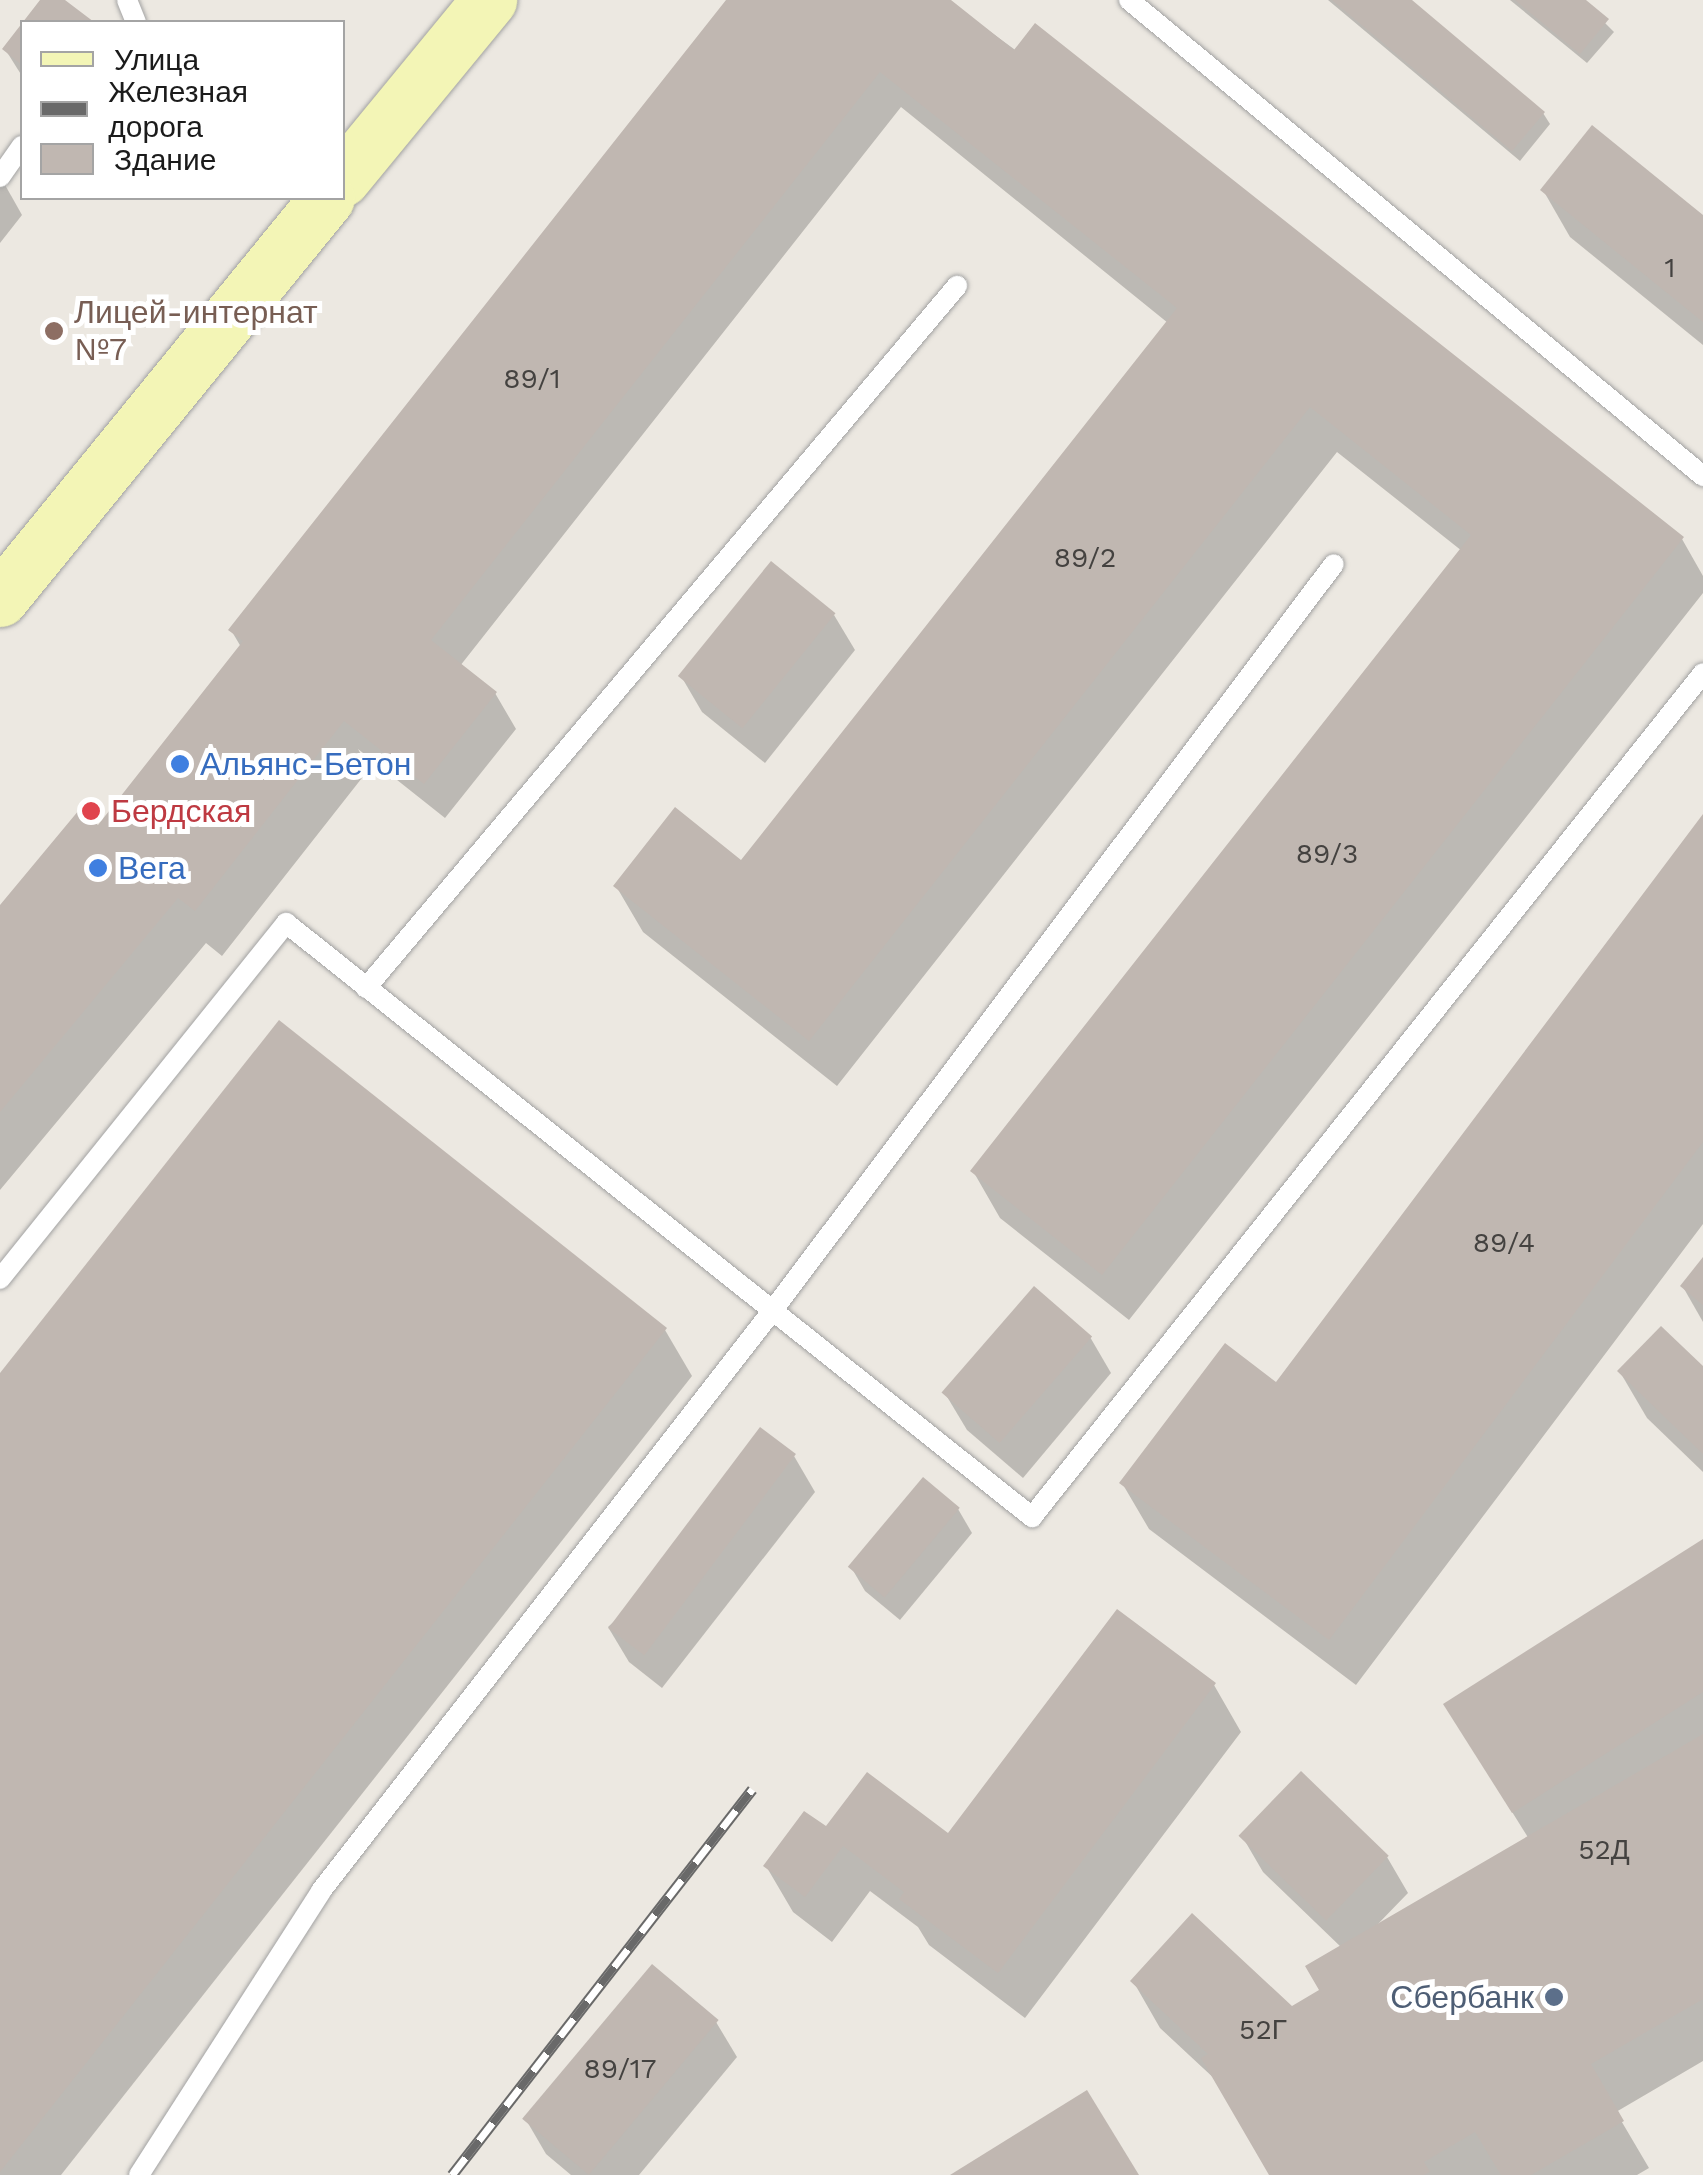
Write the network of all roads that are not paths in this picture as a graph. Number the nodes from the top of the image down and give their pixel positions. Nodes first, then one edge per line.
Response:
1 (488, 0) edge
2 (1129, 0) edge
3 (20, 149) edge
4 (345, 175) edge
5 (0, 177) edge
6 (326, 200) edge
7 (957, 286) dead end
8 (1703, 476) edge
9 (1334, 564) dead end
10 (0, 599) edge
11 (1703, 673) edge
12 (366, 988) junction
13 (0, 1279) edge
14 (773, 1310) junction
15 (140, 2175) edge

1 - 4 main road
2 - 8 lane
3 - 5 lane
6 - 10 main road
7 - 12 lane
9 - 14 lane
11 - 14 lane
12 - 13 lane
12 - 14 lane
14 - 15 lane

